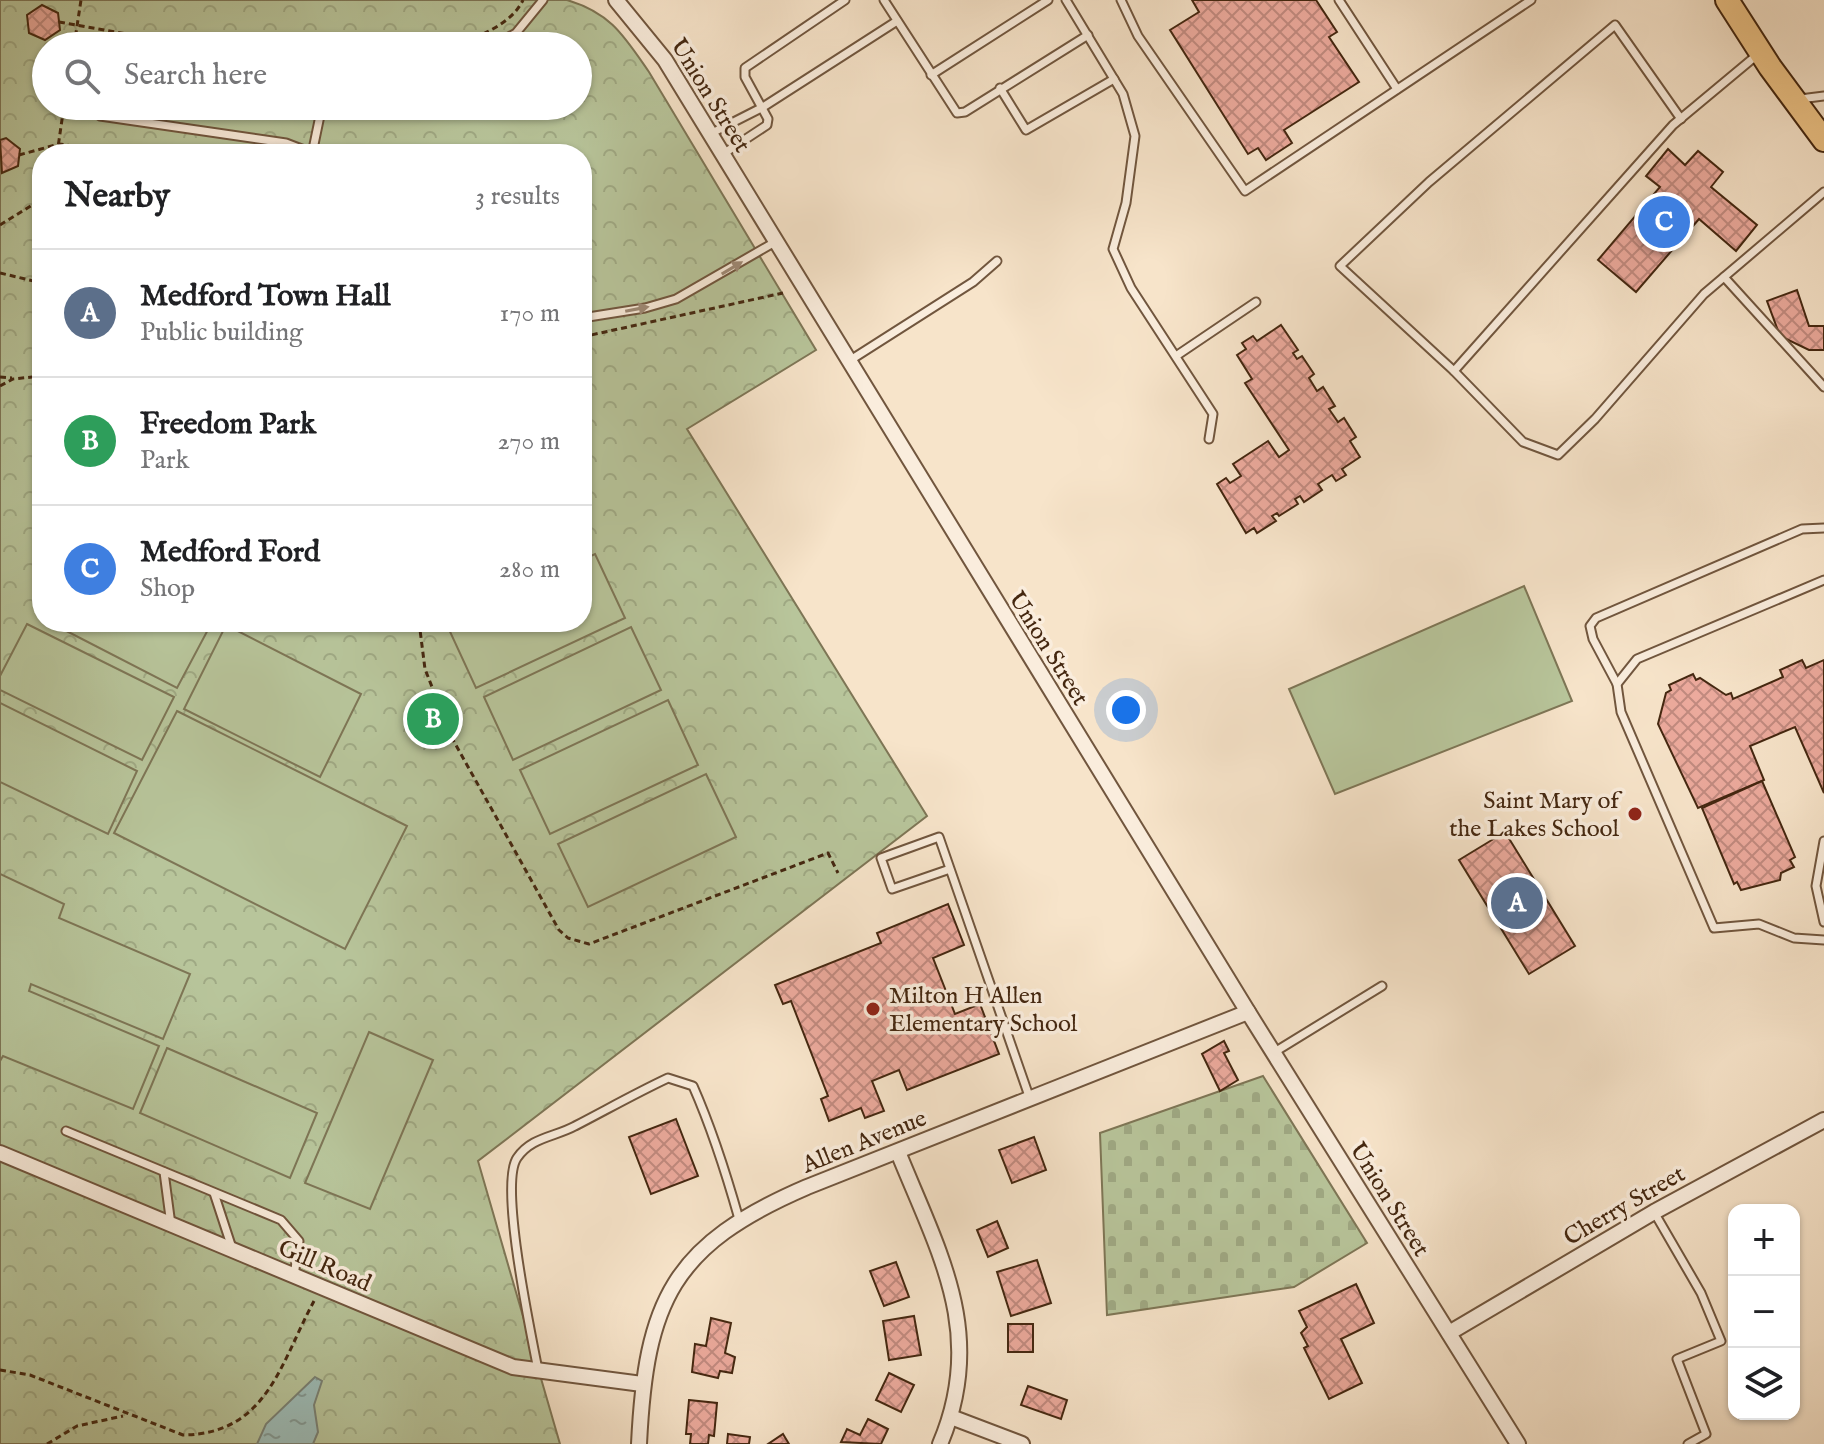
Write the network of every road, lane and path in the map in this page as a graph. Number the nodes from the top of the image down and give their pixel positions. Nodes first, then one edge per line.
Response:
1 (81, 0) edge
2 (515, 0) edge
3 (543, 0) edge
4 (616, 0) edge
5 (845, 0) edge
6 (884, 0) edge
7 (1048, 0) edge
8 (1066, 0) edge
9 (1121, 0) edge
10 (1339, 0) edge
11 (1531, 0) edge
12 (522, 2) edge
13 (1731, 2) edge
14 (897, 21) junction
15 (59, 22) dead end
16 (77, 24) junction
17 (76, 32) edge
18 (120, 32) edge
19 (485, 32) edge
20 (517, 32) edge
21 (1088, 35) junction
22 (1760, 52) junction
23 (931, 75) junction
24 (1114, 79) junction
25 (1000, 88) junction
26 (1397, 89) junction
27 (1824, 96) edge
28 (1794, 100) junction
29 (763, 107) junction
30 (1681, 119) junction
31 (62, 120) edge
32 (128, 120) edge
33 (319, 120) edge
34 (710, 134) junction
35 (1824, 140) edge
36 (59, 144) edge
37 (288, 144) edge
38 (314, 144) edge
39 (32, 151) edge
40 (723, 154) junction
41 (19, 155) dead end
42 (1824, 192) edge
43 (32, 205) edge
44 (0, 225) edge
45 (775, 242) junction
46 (997, 261) dead end
47 (0, 273) edge
48 (1724, 277) junction
49 (32, 281) edge
50 (783, 293) dead end
51 (1256, 302) dead end
52 (592, 316) edge
53 (592, 335) edge
54 (1176, 356) junction
55 (847, 362) junction
56 (1454, 371) junction
57 (0, 377) edge
58 (32, 377) edge
59 (13, 379) junction
60 (0, 386) edge
61 (1824, 387) edge
62 (1209, 439) dead end
63 (1824, 528) edge
64 (1824, 580) edge
65 (420, 632) edge
66 (1617, 684) junction
67 (1824, 841) edge
68 (950, 869) junction
69 (838, 873) dead end
70 (1824, 922) edge
71 (1824, 940) edge
72 (1382, 986) dead end
73 (1248, 1012) junction
74 (1273, 1053) junction
75 (1030, 1099) junction
76 (1824, 1120) edge
77 (66, 1131) dead end
78 (898, 1152) junction
79 (0, 1153) edge
80 (164, 1172) junction
81 (214, 1193) junction
82 (1654, 1212) junction
83 (739, 1219) junction
84 (171, 1225) junction
85 (233, 1251) junction
86 (294, 1276) junction
87 (321, 1287) junction
88 (1449, 1333) junction
89 (0, 1370) edge
90 (538, 1370) junction
91 (642, 1384) junction
92 (127, 1416) junction
93 (951, 1417) junction
94 (47, 1444) edge
95 (639, 1444) edge
96 (940, 1444) edge
97 (1022, 1444) edge
98 (1518, 1444) edge
99 (1688, 1444) edge

1 - 16 path
2 - 12 path
3 - 20 lane
4 - 34 street, Union Street
5 - 29 lane
6 - 14 lane
7 - 23 lane
8 - 21 lane
9 - 26 lane
10 - 26 lane
11 - 26 lane
12 - 19 path
13 - 22 highway
14 - 23 lane
14 - 29 lane
15 - 16 path
16 - 17 path
16 - 18 path
21 - 24 lane
21 - 25 lane
22 - 28 highway
22 - 30 lane
23 - 25 lane
24 - 25 lane
24 - 54 lane
27 - 28 lane
28 - 35 highway
29 - 34 lane
29 - 40 lane
30 - 56 lane
30 - 56 lane
31 - 36 path
32 - 37 lane
33 - 38 lane
34 - 40 street, Union Street
39 - 41 path
40 - 45 street, Union Street
42 - 48 lane
43 - 44 path
52 -> 45 lane
45 - 55 street, Union Street
46 - 55 lane
47 - 49 path
48 - 56 lane
48 - 61 lane
50 - 53 path
51 - 54 lane
54 - 62 lane
55 - 73 street, Union Street
57 - 59 path
58 - 59 path
59 - 60 path
63 - 66 lane
64 - 66 lane
65 - 69 path
66 - 71 lane
67 - 70 lane
68 - 68 lane
68 - 75 lane
72 - 74 lane
73 - 74 street, Union Street
73 - 75 street, Allen Avenue
74 - 88 street, Union Street
75 - 78 street, Allen Avenue
76 - 82 street, Cherry Street
77 - 80 lane
78 - 83 street, Allen Avenue
78 - 93 street
79 - 84 street, Gill Road
80 - 81 lane
80 - 84 lane
81 - 85 lane
81 - 86 lane
82 - 88 street, Cherry Street
82 - 99 lane
83 - 90 lane
83 - 91 street, Allen Avenue
84 - 85 street, Gill Road
85 - 86 street, Gill Road
86 - 87 street, Gill Road
87 - 90 street, Gill Road
87 - 92 path
88 - 98 street, Union Street
89 - 92 path
90 - 91 street, Gill Road
91 - 95 street, Allen Avenue
92 - 94 path
93 - 96 street
93 - 97 street

